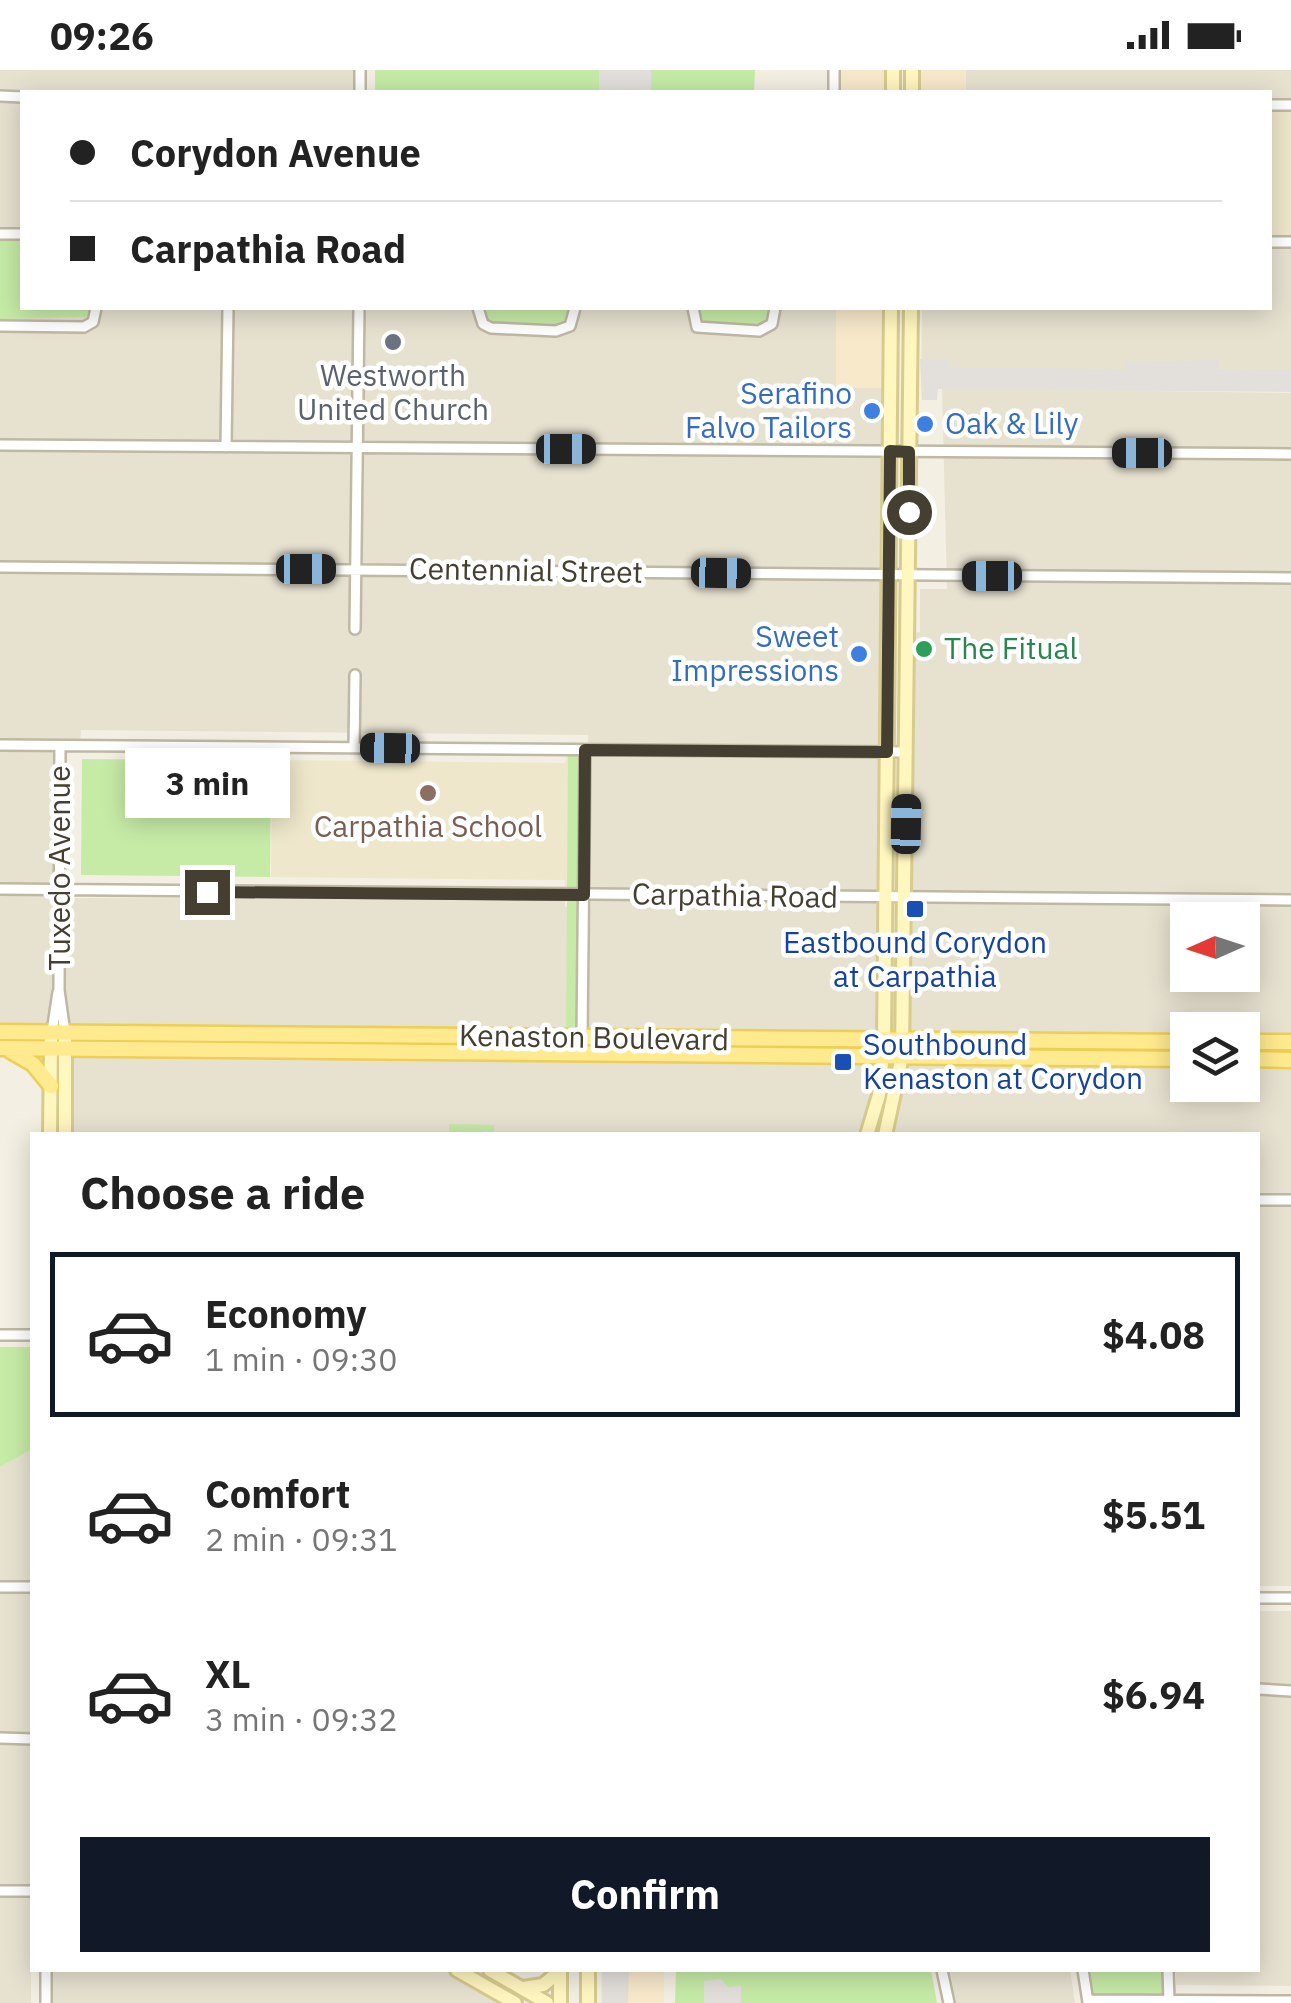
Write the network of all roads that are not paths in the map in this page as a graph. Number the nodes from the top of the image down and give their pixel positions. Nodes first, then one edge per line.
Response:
1 (96, 310) edge
2 (228, 310) edge
3 (359, 310) edge
4 (479, 310) edge
5 (574, 310) edge
6 (694, 310) edge
7 (775, 310) edge
8 (892, 310) edge
9 (911, 310) edge
10 (0, 326) edge
11 (0, 445) edge
12 (226, 446) junction
13 (357, 447) junction
14 (890, 451) junction
15 (909, 452) junction
16 (1291, 454) edge
17 (0, 566) edge
18 (356, 570) junction
19 (889, 575) junction
20 (908, 575) junction
21 (1291, 578) edge
22 (355, 629) dead end
23 (355, 675) dead end
24 (0, 745) edge
25 (60, 746) junction
26 (354, 748) junction
27 (585, 750) junction
28 (887, 752) junction
29 (907, 752) junction
30 (0, 889) edge
31 (59, 890) junction
32 (584, 895) junction
33 (886, 898) junction
34 (904, 898) junction
35 (1291, 900) edge
36 (0, 1032) edge
37 (582, 1038) junction
38 (58, 1040) junction
39 (1170, 1042) edge
40 (1260, 1042) edge
41 (1291, 1042) edge
42 (2, 1048) edge
43 (884, 1049) junction
44 (902, 1049) junction
45 (1170, 1057) edge
46 (1260, 1059) edge
47 (1291, 1060) edge
48 (50, 1086) junction
49 (50, 1132) edge
50 (65, 1132) edge
51 (867, 1132) edge
52 (886, 1132) edge
53 (1260, 1200) edge
54 (1291, 1200) edge
55 (0, 1335) edge
56 (30, 1335) edge
57 (0, 1586) edge
58 (30, 1587) edge
59 (1260, 1598) edge
60 (1291, 1598) edge
61 (1260, 1689) edge
62 (1291, 1691) edge
63 (0, 1738) edge
64 (30, 1738) edge
65 (0, 1890) edge
66 (30, 1890) edge
67 (46, 1972) edge
68 (461, 1972) edge
69 (494, 1972) edge
70 (558, 1972) edge
71 (560, 1972) edge
72 (588, 1972) edge
73 (942, 1972) edge
74 (1083, 1972) edge
75 (1168, 1972) edge
76 (522, 1988) junction
77 (1088, 2001) edge
78 (1168, 2001) edge
79 (1291, 2001) edge
80 (46, 2003) edge
81 (514, 2003) edge
82 (548, 2003) edge
83 (560, 2003) edge
84 (588, 2003) edge
85 (949, 2003) edge

1 - 10 street
2 - 12 street
3 - 13 street
4 - 5 street
6 - 7 street
8 - 14 main road
9 - 15 main road
11 - 12 street
12 - 13 street
13 - 14 street
13 - 18 street
14 - 15 street
14 - 19 main road
15 - 16 street
15 - 20 main road
17 - 18 street, Centennial Street
18 - 19 street, Centennial Street
18 - 22 street
19 - 20 street, Centennial Street
19 - 28 main road
20 - 21 street, Centennial Street
20 - 29 main road
23 - 26 street
24 - 25 street
25 - 26 street
25 - 31 street, Tuxedo Avenue
26 - 27 street
27 - 28 street
27 - 32 street
28 - 29 street
28 - 33 main road
29 - 34 main road
30 - 31 street, Carpathia Road
31 - 32 street, Carpathia Road
31 - 38 street, Tuxedo Avenue
32 - 33 street, Carpathia Road
32 - 37 street
33 - 34 street, Carpathia Road
33 - 43 main road
34 - 35 street, Carpathia Road
34 - 44 main road
36 - 38 main road, Kenaston Boulevard
37 - 38 main road, Kenaston Boulevard
37 - 43 main road, Kenaston Boulevard
38 - 42 main road, Kenaston Boulevard
38 - 43 main road, Kenaston Boulevard
38 - 48 main road, Tuxedo Avenue
38 - 50 main road, Tuxedo Avenue
39 - 44 main road, Kenaston Boulevard
40 - 41 main road
42 - 48 main road
43 - 44 main road, Kenaston Boulevard
43 - 51 main road
44 - 45 main road, Kenaston Boulevard
44 - 52 main road
46 - 47 main road
48 - 49 main road, Tuxedo Avenue
53 - 54 street
55 - 56 street
57 - 58 street
59 - 60 street
61 - 62 street
63 - 64 street
65 - 66 street
67 - 80 street
68 - 81 main road
69 - 76 main road
70 - 76 main road
71 - 83 main road
72 - 84 main road
73 - 85 street
74 - 77 street
75 - 78 street
76 - 82 main road
77 - 78 street
78 - 79 street

